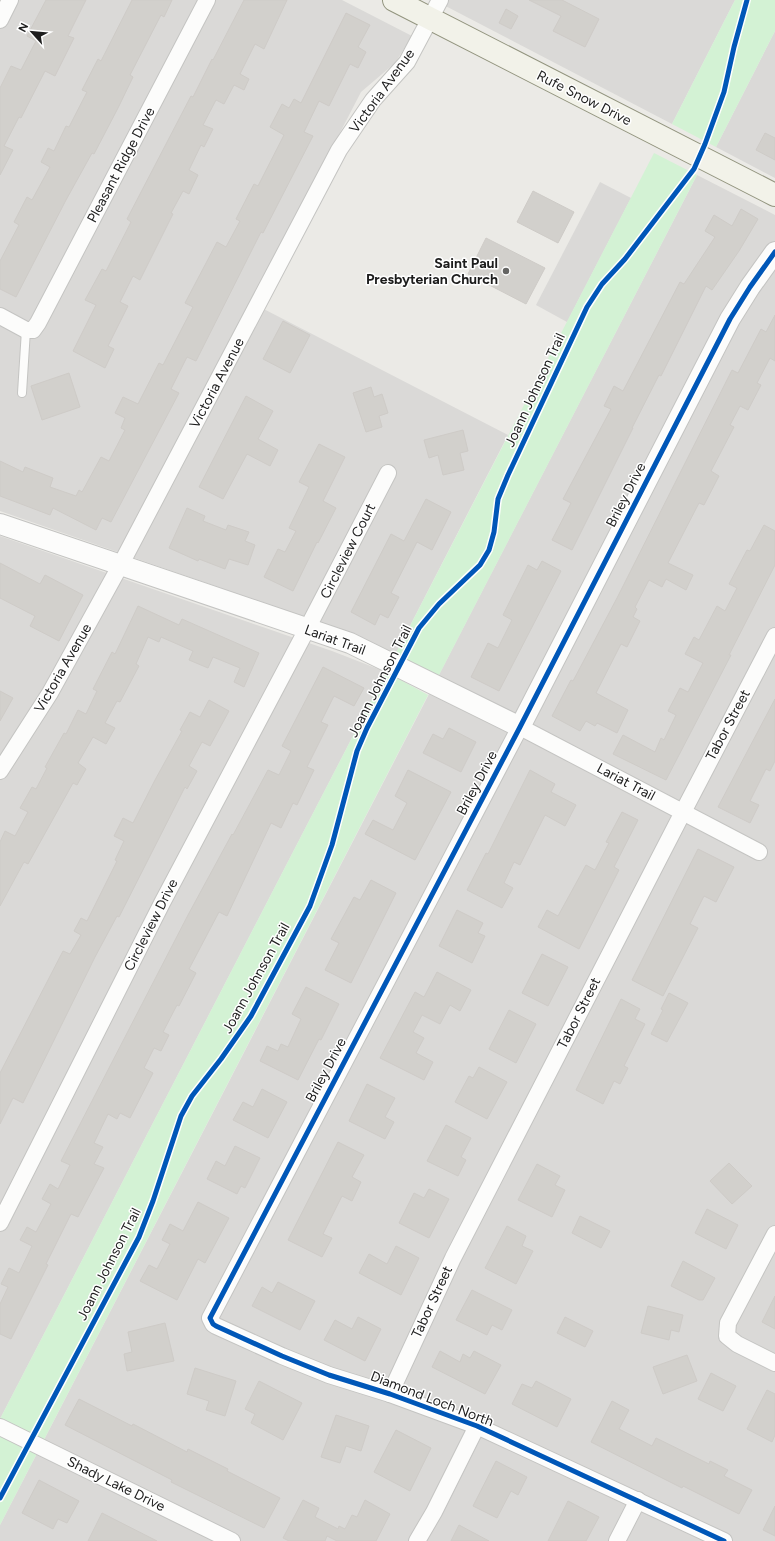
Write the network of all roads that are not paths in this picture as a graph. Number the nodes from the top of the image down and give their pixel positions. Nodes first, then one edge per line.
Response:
1 (10, 0) edge
2 (207, 0) edge
3 (394, 0) edge
4 (435, 9) edge
5 (0, 20) edge
6 (775, 195) edge
7 (775, 252) edge
8 (0, 316) edge
9 (30, 330) junction
10 (22, 393) dead end
11 (388, 473) dead end
12 (0, 524) edge
13 (120, 566) junction
14 (307, 629) junction
15 (775, 636) edge
16 (520, 727) junction
17 (0, 771) edge
18 (683, 812) junction
19 (759, 852) dead end
20 (1, 1217) edge
21 (775, 1234) edge
22 (216, 1326) joint
23 (775, 1363) edge
24 (390, 1394) junction
25 (477, 1426) junction
26 (0, 1427) edge
27 (638, 1500) junction
28 (232, 1541) edge
29 (417, 1541) edge
30 (617, 1541) edge
31 (724, 1541) edge

1 - 5 street
2 - 9 street, Pleasant Ridge Drive
3 - 4 main road, Rufe Snow Drive
4 - 6 main road, Rufe Snow Drive
4 - 13 street, Victoria Avenue
7 - 16 street, Briley Drive
8 - 9 street
9 - 10 lane
11 - 14 street, Circleview Court
12 - 13 street, Lariat Trail
13 - 14 street, Lariat Trail
13 - 17 street, Victoria Avenue
14 - 16 street, Lariat Trail
14 - 20 street, Circleview Drive
15 - 18 street, Tabor Street
16 - 18 street, Lariat Trail
16 - 22 street, Briley Drive
18 - 19 street, Lariat Trail
18 - 24 street, Tabor Street
21 - 23 street
22 - 24 street, Diamond Loch North
24 - 25 street, Diamond Loch North
25 - 27 street, Diamond Loch North
25 - 29 street
26 - 28 street, Shady Lake Drive
27 - 30 street
27 - 31 street, Diamond Loch North

